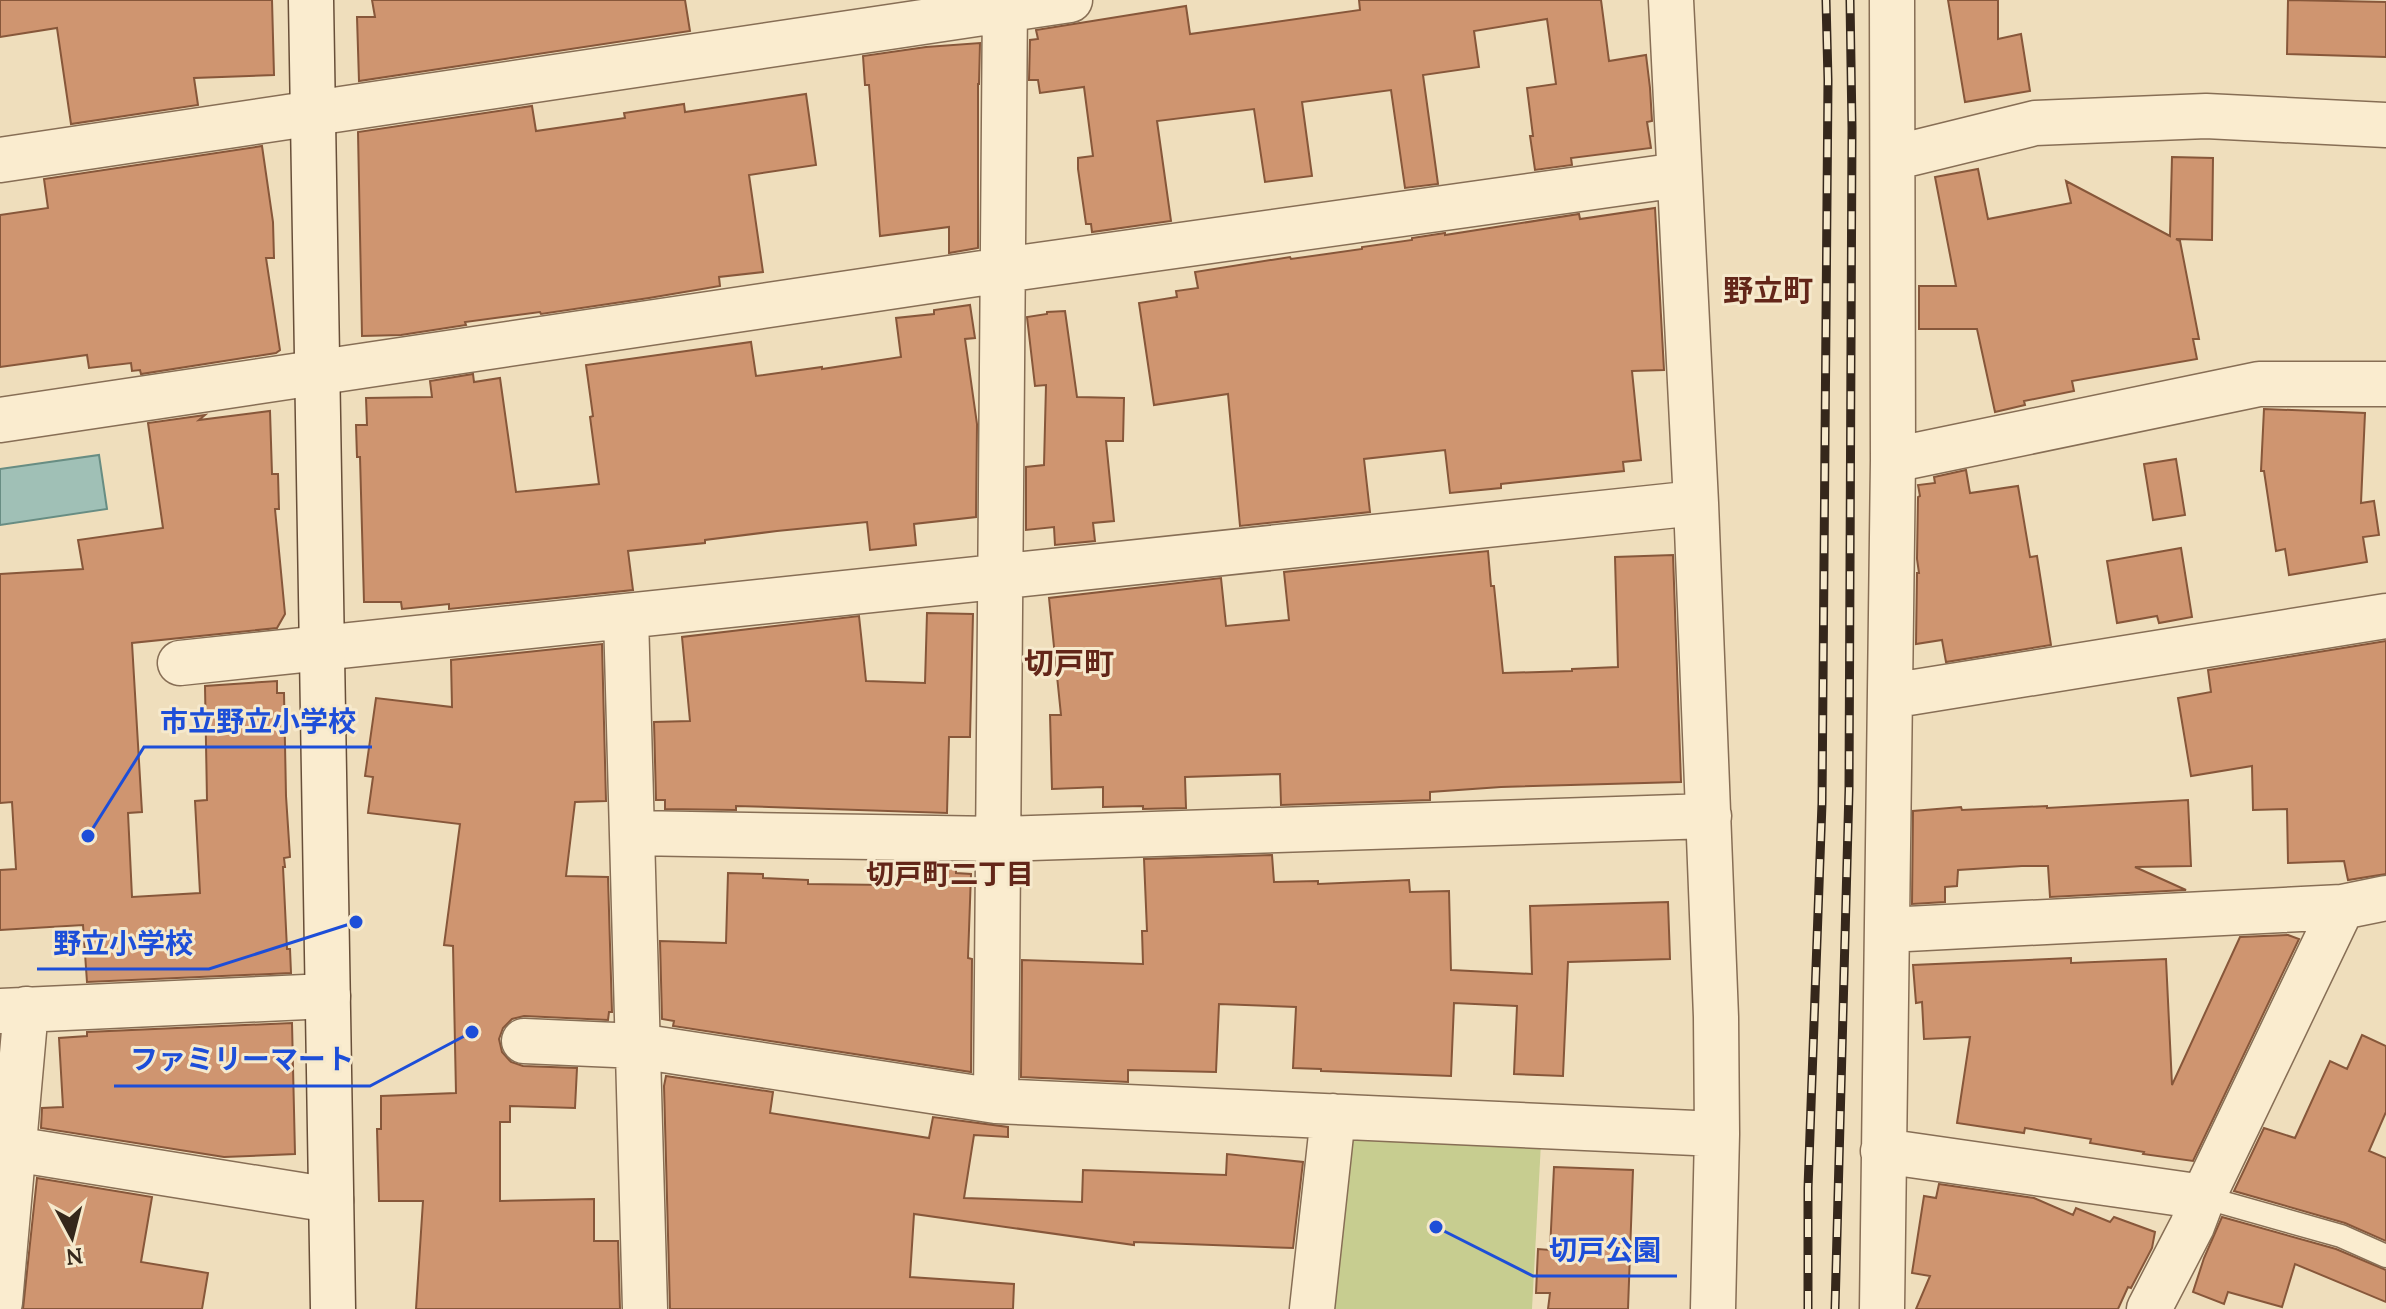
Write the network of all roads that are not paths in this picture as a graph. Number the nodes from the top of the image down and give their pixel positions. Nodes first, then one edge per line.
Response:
1 (311, 0) edge
2 (1070, 0) edge
3 (1671, 0) edge
4 (1892, 0) edge
5 (1005, 5) edge
6 (313, 114) junction
7 (2386, 125) edge
8 (1893, 158) junction
9 (0, 160) edge
10 (1679, 175) junction
11 (1003, 270) junction
12 (319, 374) junction
13 (2386, 384) edge
14 (0, 420) edge
15 (1893, 460) junction
16 (1696, 503) junction
17 (1001, 576) junction
18 (626, 616) junction
19 (2386, 616) edge
20 (323, 648) junction
21 (180, 663) dead end
22 (1890, 696) junction
23 (1709, 816) junction
24 (632, 833) junction
25 (998, 839) junction
26 (2386, 898) edge
27 (2342, 907) junction
28 (1887, 930) junction
29 (328, 996) junction
30 (13, 1010) edge
31 (524, 1041) dead end
32 (638, 1046) junction
33 (996, 1101) junction
34 (1333, 1116) junction
35 (1717, 1134) junction
36 (14, 1149) junction
37 (1883, 1151) junction
38 (2203, 1197) junction
39 (331, 1200) junction
40 (2386, 1256) edge
41 (0, 1302) edge
42 (333, 1309) edge
43 (645, 1309) edge
44 (1312, 1309) edge
45 (1713, 1309) edge
46 (1882, 1309) edge
47 (2149, 1309) edge

1 - 6 street
2 - 5 street
3 - 10 street
4 - 8 street
5 - 6 street
5 - 11 street
6 - 9 street
6 - 12 street
7 - 8 street
8 - 15 street
10 - 11 street
10 - 16 street
11 - 12 street
11 - 17 street
12 - 14 street
12 - 20 street
13 - 15 street
15 - 22 street
16 - 17 street
16 - 23 street
17 - 18 street
17 - 25 street
18 - 20 street
18 - 24 street
19 - 22 street
20 - 21 street
20 - 29 street
22 - 28 street
23 - 25 street
23 - 35 street
24 - 25 street
24 - 32 street
25 - 33 street
26 - 27 street
27 - 28 street
27 - 38 street
28 - 37 street
29 - 30 street
29 - 39 street
30 - 36 street
31 - 32 street
32 - 33 street
32 - 43 street
33 - 34 street
34 - 35 street
34 - 44 street
35 - 45 street
36 - 39 street
36 - 41 street
37 - 38 street
37 - 46 street
38 - 40 lane
38 - 47 street
39 - 42 street

